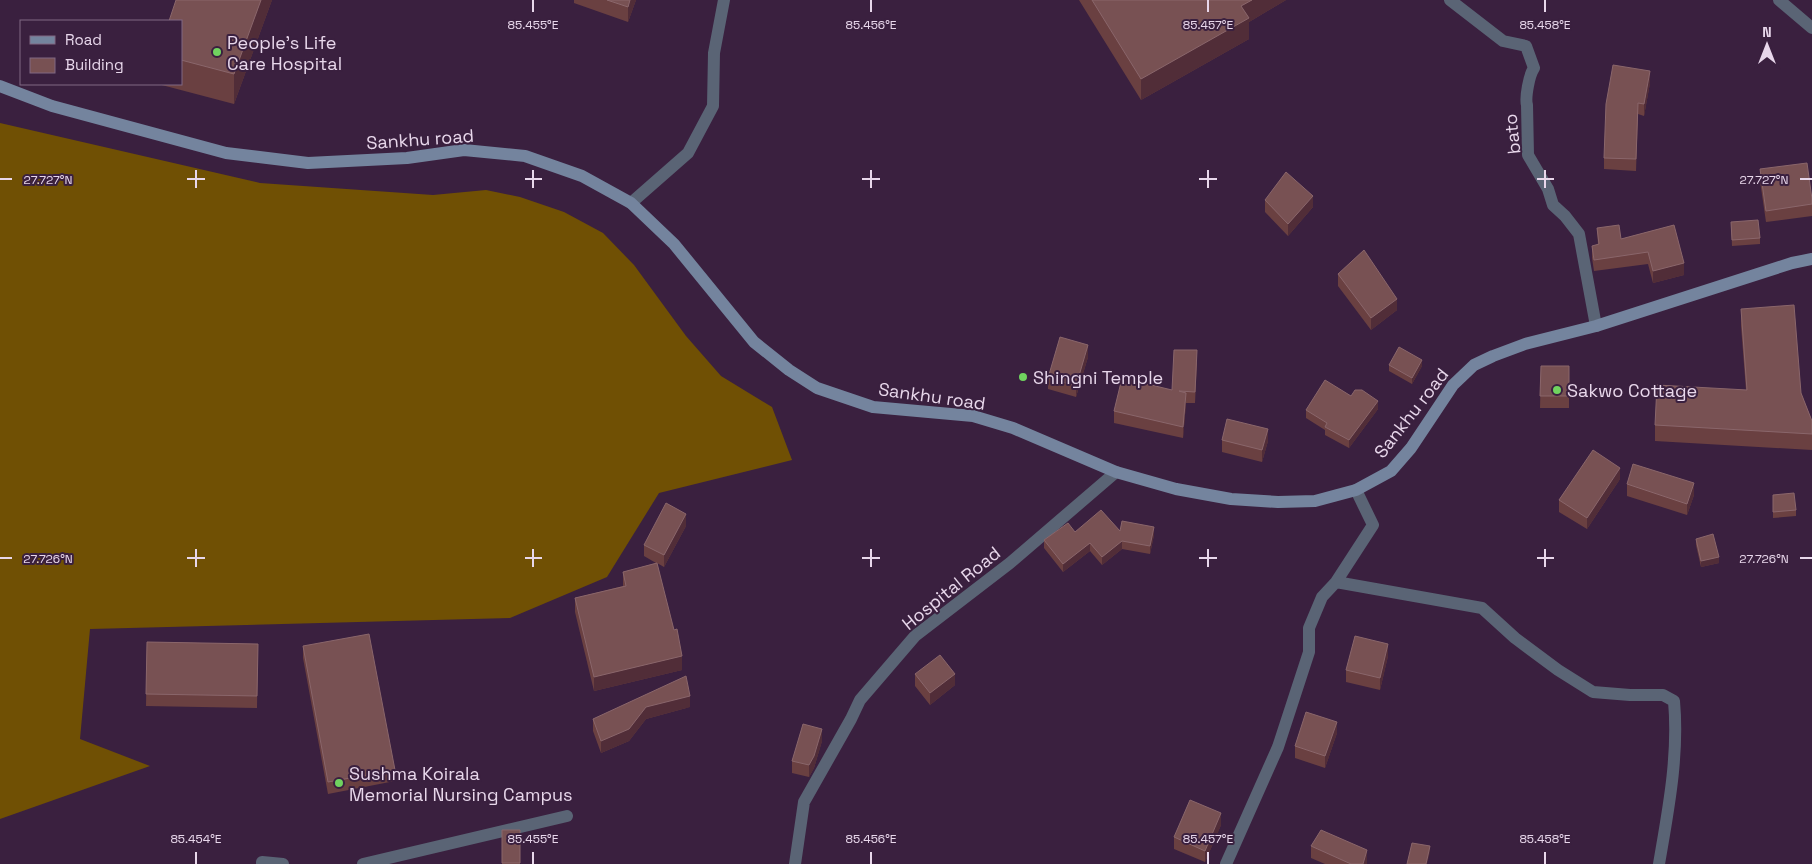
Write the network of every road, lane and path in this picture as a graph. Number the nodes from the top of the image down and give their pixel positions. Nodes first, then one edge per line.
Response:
1 (724, 0) edge
2 (1450, 0) edge
3 (1779, 0) edge
4 (1812, 28) edge
5 (0, 86) edge
6 (631, 204) junction
7 (1812, 258) edge
8 (1596, 326) junction
9 (1116, 472) junction
10 (1356, 490) junction
11 (1336, 582) junction
12 (567, 816) dead end
13 (262, 864) edge
14 (283, 864) edge
15 (363, 864) edge
16 (795, 864) edge
17 (1226, 864) edge
18 (1659, 864) edge

1 - 6 street
2 - 8 street, bato
3 - 4 street
5 - 6 main road, Sankhu road
6 - 9 main road, Sankhu road
7 - 8 main road, Sankhu road
8 - 10 main road, Sankhu road
9 - 10 main road, Sankhu road
9 - 16 street, Hospital Road
10 - 11 street
11 - 17 street
11 - 18 street
12 - 15 street
13 - 14 street

